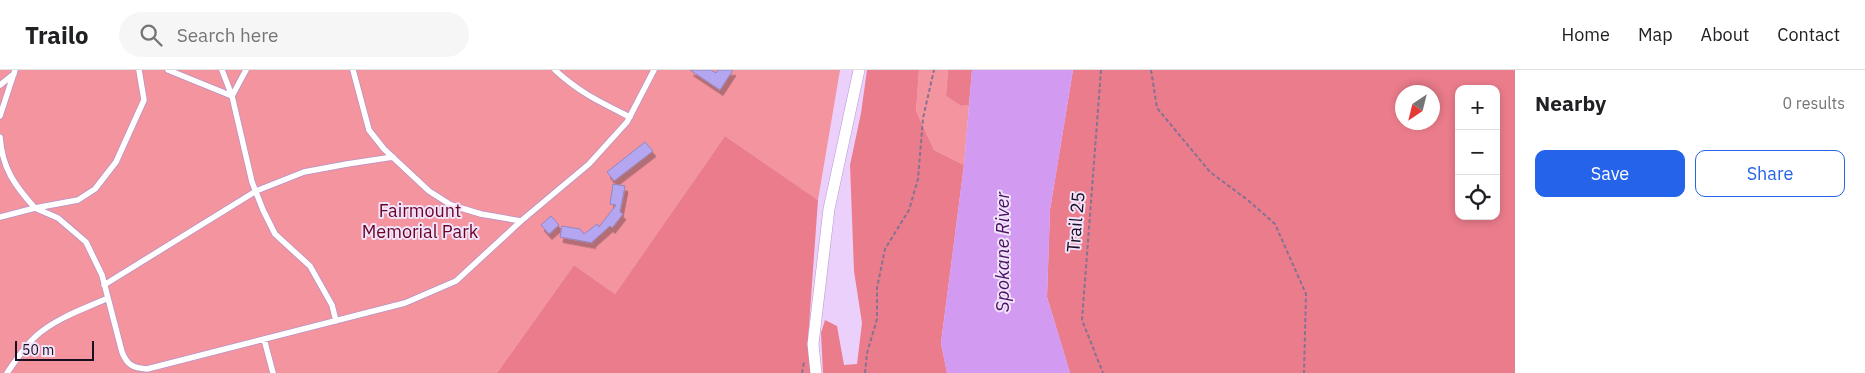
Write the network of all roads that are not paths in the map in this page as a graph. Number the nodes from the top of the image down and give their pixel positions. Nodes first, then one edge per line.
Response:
1 (138, 70) edge
2 (168, 70) edge
3 (222, 70) edge
4 (246, 70) edge
5 (353, 70) edge
6 (555, 70) edge
7 (654, 70) edge
8 (859, 70) edge
9 (14, 72) edge
10 (0, 85) edge
11 (232, 96) junction
12 (0, 116) edge
13 (630, 117) junction
14 (0, 138) edge
15 (393, 157) junction
16 (256, 191) junction
17 (35, 208) junction
18 (0, 217) edge
19 (521, 221) junction
20 (104, 285) junction
21 (108, 298) junction
22 (336, 321) junction
23 (264, 339) junction
24 (7, 373) edge
25 (272, 373) edge
26 (816, 373) edge

1 - 17 lane
2 - 11 lane
3 - 11 lane
4 - 11 lane
5 - 15 lane
6 - 13 lane
7 - 13 lane
8 - 26 street
9 - 10 lane
9 - 12 lane
11 - 16 lane
13 - 19 lane
14 - 17 lane
15 - 16 lane
15 - 19 lane
16 - 20 lane
16 - 22 lane
17 - 18 lane
17 - 20 lane
19 - 22 lane
20 - 21 lane
21 - 23 lane
21 - 24 lane
22 - 23 lane
23 - 25 lane

